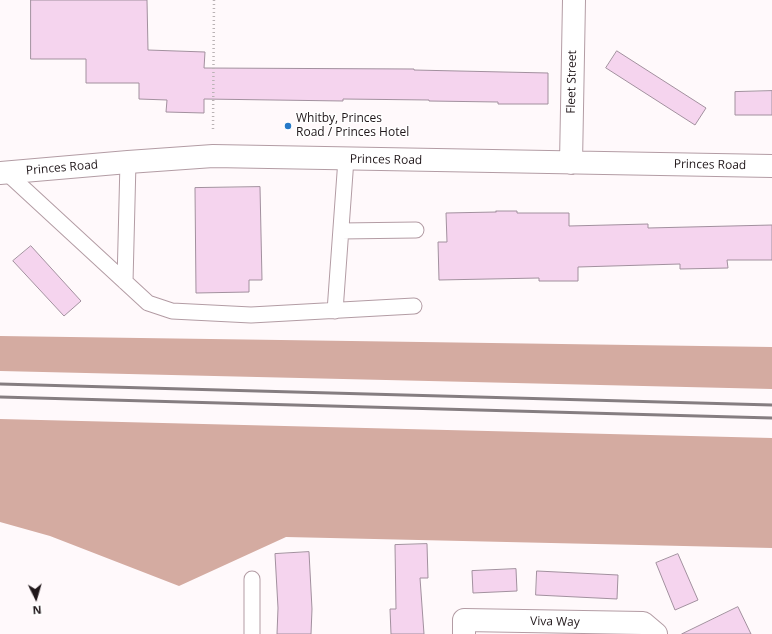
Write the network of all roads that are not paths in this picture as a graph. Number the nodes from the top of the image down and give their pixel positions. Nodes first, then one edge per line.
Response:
1 (574, 0) edge
2 (346, 159) junction
3 (128, 162) junction
4 (571, 163) junction
5 (772, 166) edge
6 (3, 173) edge
7 (416, 230) dead end
8 (341, 231) junction
9 (125, 282) junction
10 (414, 306) dead end
11 (335, 311) junction
12 (252, 579) dead end
13 (252, 634) edge
14 (464, 634) edge
15 (656, 634) edge

1 - 4 street, Fleet Street
2 - 3 street, Princes Road
2 - 4 street, Princes Road
2 - 8 lane
3 - 6 street, Princes Road
3 - 9 lane
4 - 5 street, Princes Road
6 - 9 lane
7 - 8 lane
8 - 11 lane
9 - 11 lane
10 - 11 lane
12 - 13 lane
14 - 15 street, Viva Way

